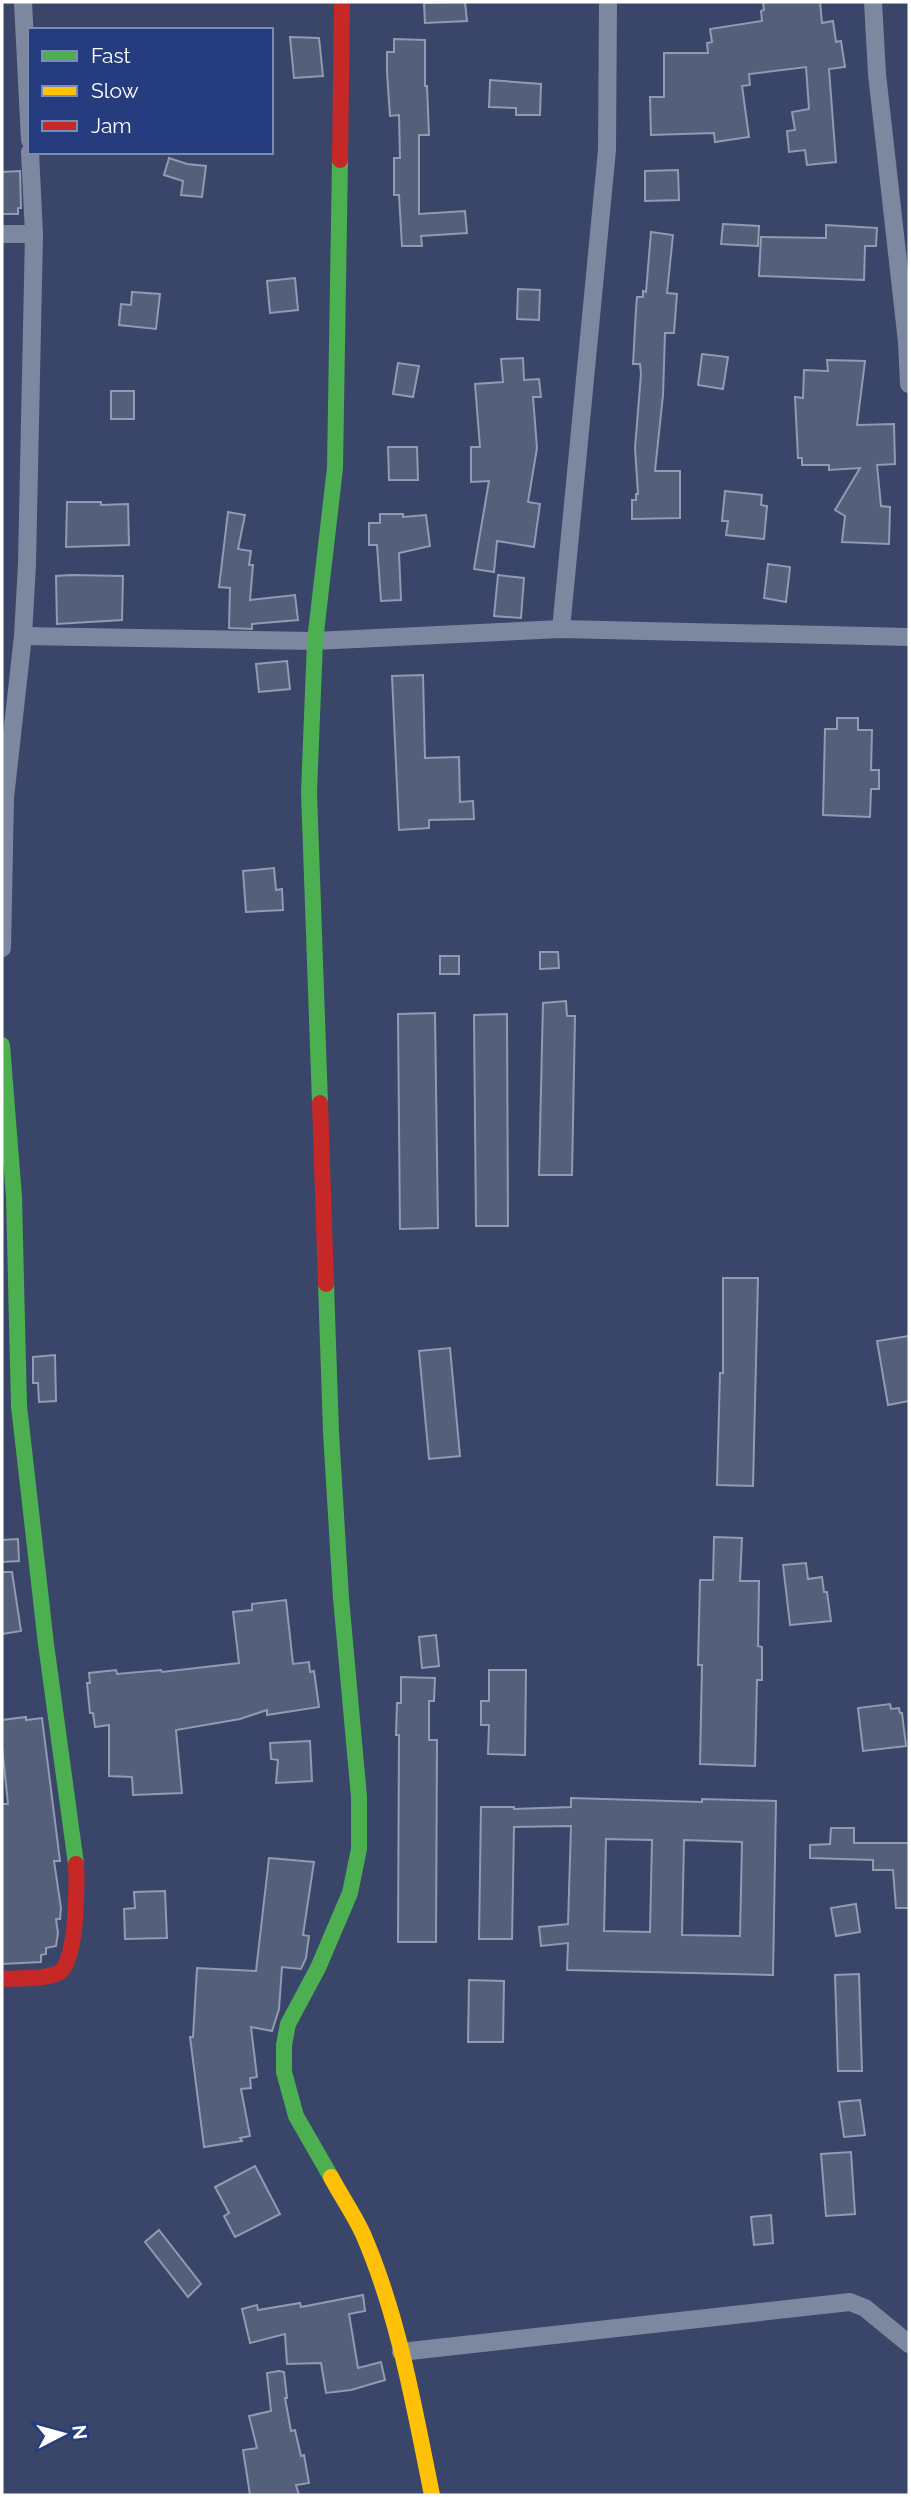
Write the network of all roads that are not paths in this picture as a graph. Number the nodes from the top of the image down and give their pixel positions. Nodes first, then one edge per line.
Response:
1 (23, 2) edge
2 (342, 2) edge
3 (608, 2) edge
4 (873, 2) edge
5 (28, 101) edge
6 (30, 154) edge
7 (34, 233) junction
8 (2, 234) edge
9 (908, 342) edge
10 (909, 384) edge
11 (561, 629) junction
12 (23, 636) junction
13 (909, 638) edge
14 (315, 641) junction
15 (2, 948) edge
16 (2, 1045) edge
17 (2, 1979) edge
18 (909, 2344) edge
19 (401, 2352) junction
20 (432, 2495) edge

1 - 5 street
2 - 14 street
3 - 11 street
4 - 9 street
6 - 7 street
7 - 8 street
7 - 12 street
9 - 10 street
11 - 13 street
11 - 14 street
12 - 14 street
12 - 15 street
14 - 19 street
16 - 17 street
18 - 19 street
19 - 20 street

